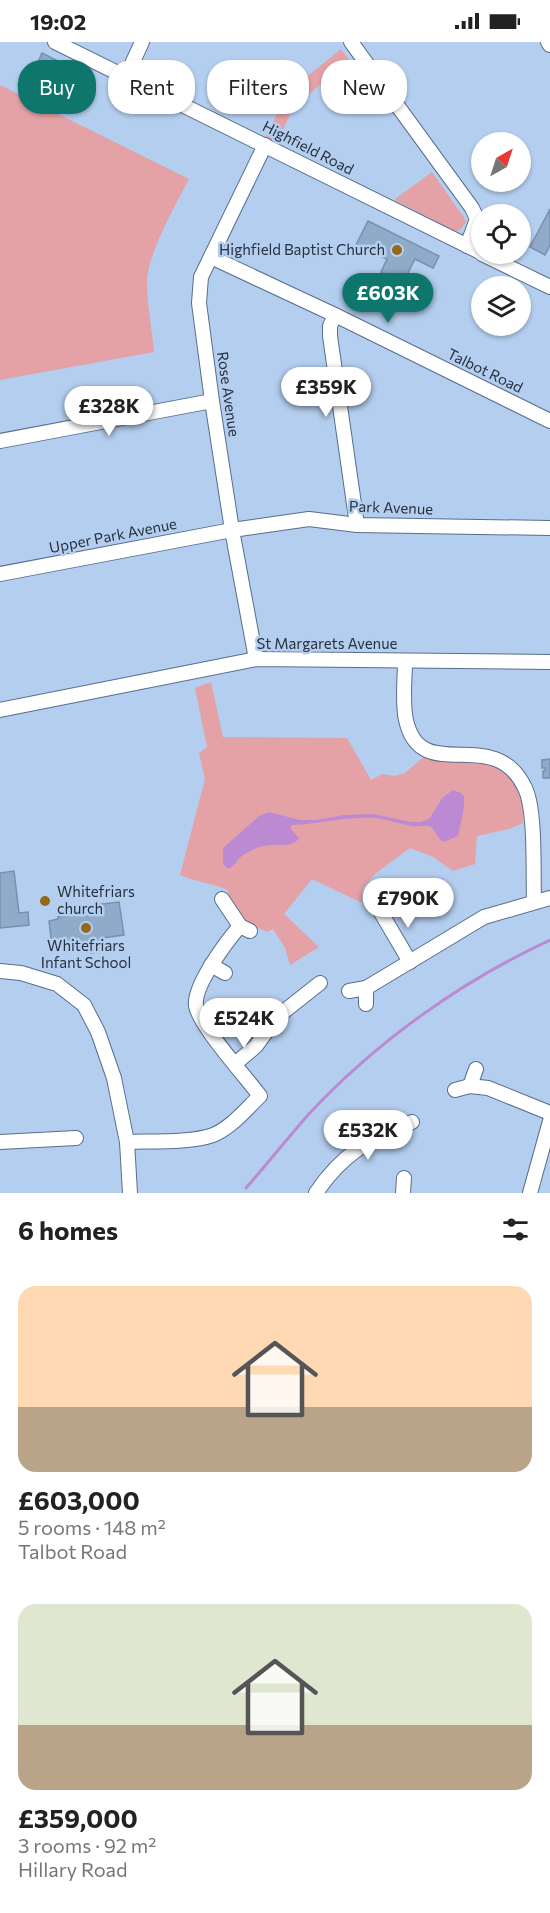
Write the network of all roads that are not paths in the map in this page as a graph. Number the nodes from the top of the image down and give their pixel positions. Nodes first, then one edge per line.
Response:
1 (55, 42) edge
2 (142, 42) edge
3 (351, 42) edge
4 (134, 60) edge
5 (108, 68) edge
6 (195, 111) edge
7 (265, 145) junction
8 (467, 246) junction
9 (471, 248) edge
10 (211, 257) junction
11 (504, 264) edge
12 (550, 287) edge
13 (335, 315) junction
14 (212, 401) junction
15 (550, 421) edge
16 (0, 441) edge
17 (357, 525) junction
18 (550, 528) edge
19 (232, 530) junction
20 (0, 574) edge
21 (256, 659) junction
22 (405, 661) junction
23 (550, 662) edge
24 (0, 710) edge
25 (550, 898) edge
26 (222, 899) dead end
27 (534, 902) junction
28 (380, 911) dead end
29 (410, 962) junction
30 (211, 965) junction
31 (0, 971) edge
32 (225, 973) dead end
33 (320, 983) dead end
34 (366, 988) junction
35 (349, 991) dead end
36 (366, 1004) dead end
37 (236, 1063) junction
38 (476, 1069) dead end
39 (470, 1086) junction
40 (455, 1090) dead end
41 (550, 1113) edge
42 (550, 1121) edge
43 (412, 1122) dead end
44 (76, 1138) dead end
45 (0, 1142) edge
46 (127, 1142) junction
47 (404, 1178) dead end
48 (130, 1193) edge
49 (316, 1193) edge
50 (403, 1193) edge
51 (530, 1193) edge

1 - 5 street, Highfield Road
2 - 4 street
3 - 8 street
6 - 7 street, Highfield Road
7 - 8 street, Highfield Road
7 - 10 street, Rose Avenue
8 - 9 street, Highfield Road
10 - 13 street, Talbot Road
10 - 14 street, Rose Avenue
11 - 12 street, Highfield Road
13 - 15 street, Talbot Road
13 - 17 street
14 - 16 street
14 - 19 street, Rose Avenue
17 - 18 street, Park Avenue
17 - 19 street, Park Avenue
19 - 20 street, Upper Park Avenue
19 - 21 street, Rose Avenue
21 - 22 street, St Margarets Avenue
21 - 24 street, St Margarets Avenue
22 - 23 street, St Margarets Avenue
22 - 27 street
25 - 27 street
26 - 30 street
27 - 29 street
28 - 29 street
29 - 34 street
30 - 32 street
30 - 37 street
31 - 46 street
33 - 37 street
34 - 35 street
34 - 36 street
37 - 46 street
38 - 39 street
39 - 40 street
39 - 41 street
42 - 51 street
43 - 49 street
44 - 45 street
46 - 48 street
47 - 50 street

